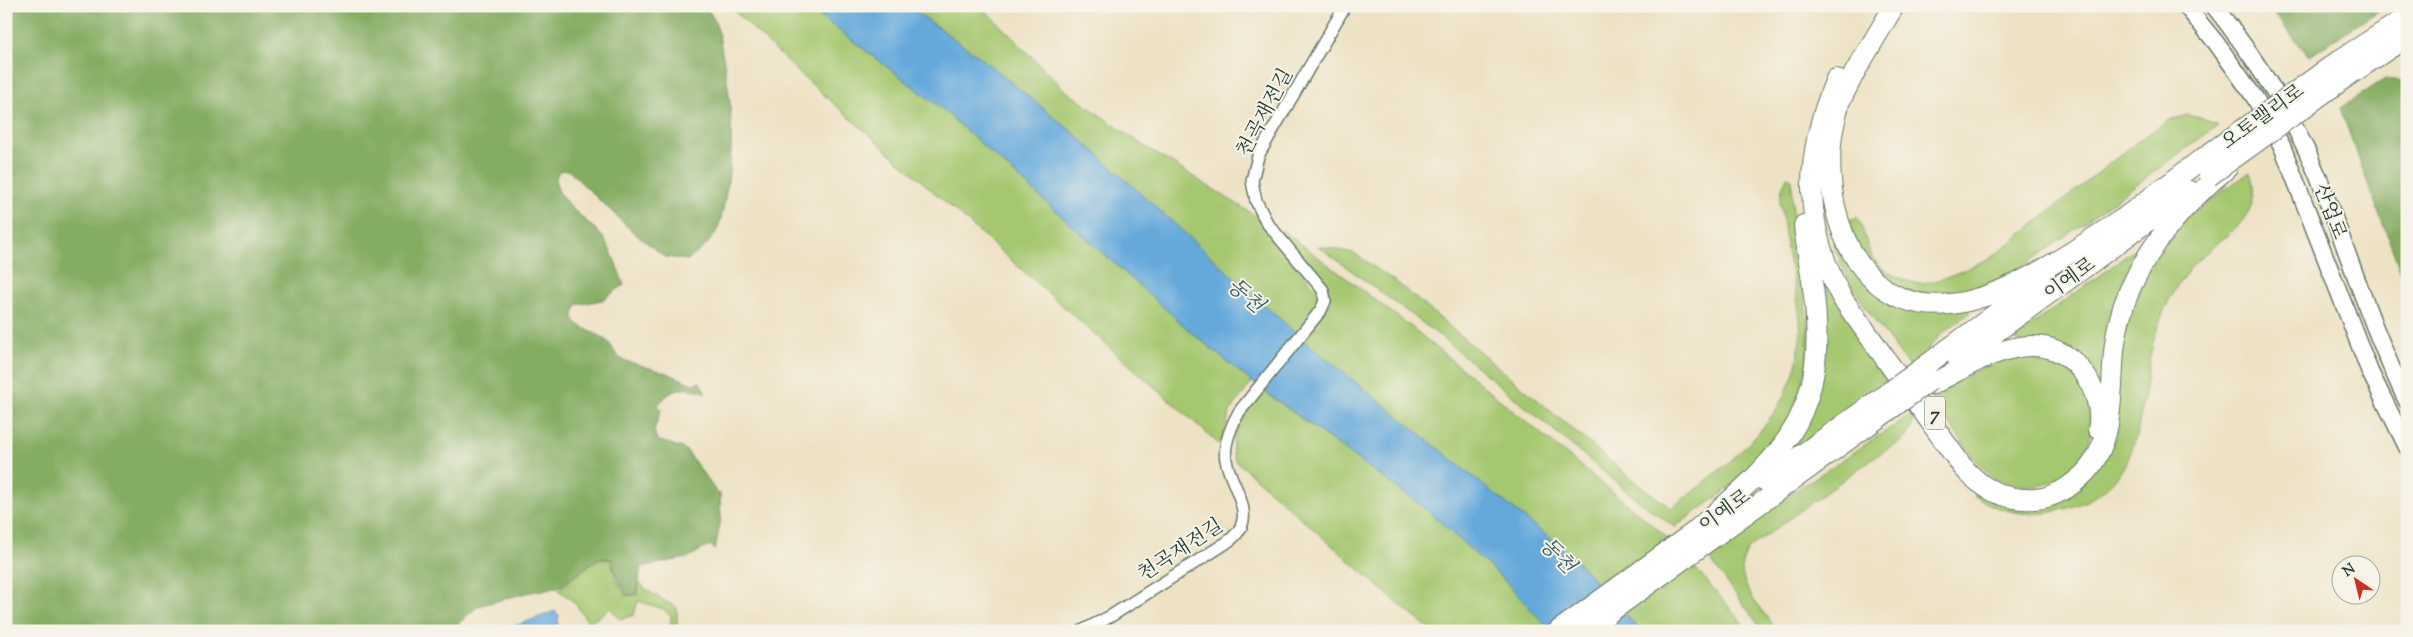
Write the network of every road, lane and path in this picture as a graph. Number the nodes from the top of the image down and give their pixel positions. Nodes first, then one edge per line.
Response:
1 (1346, 6) edge
2 (1878, 6) edge
3 (1894, 6) edge
4 (2186, 6) edge
5 (2214, 6) edge
6 (2407, 17) edge
7 (2407, 37) edge
8 (2345, 67) junction
9 (1836, 79) junction
10 (1840, 99) junction
11 (2206, 173) junction
12 (2121, 220) junction
13 (1928, 378) junction
14 (2407, 401) edge
15 (2407, 447) edge
16 (1699, 538) junction
17 (1082, 631) edge
18 (1558, 631) edge
19 (1584, 631) edge

1 - 17 street, 천곡재전길
2 - 9 highway
3 - 10 highway, 7
4 - 15 main road, 산업로
5 - 14 main road, 산업로
6 - 8 highway, 오토밸리로
7 - 8 highway, 오토밸리로
8 - 11 highway, 오토밸리로, bridge
8 - 11 highway, 오토밸리로, bridge
9 - 11 highway
9 - 16 highway
10 - 12 highway
10 - 13 highway, 7
11 - 12 highway, 오토밸리로
11 - 13 highway, 이예로
12 - 13 highway, 이예로
13 - 16 highway, 이예로, bridge
16 - 18 highway, 이예로
16 - 19 highway, 이예로

